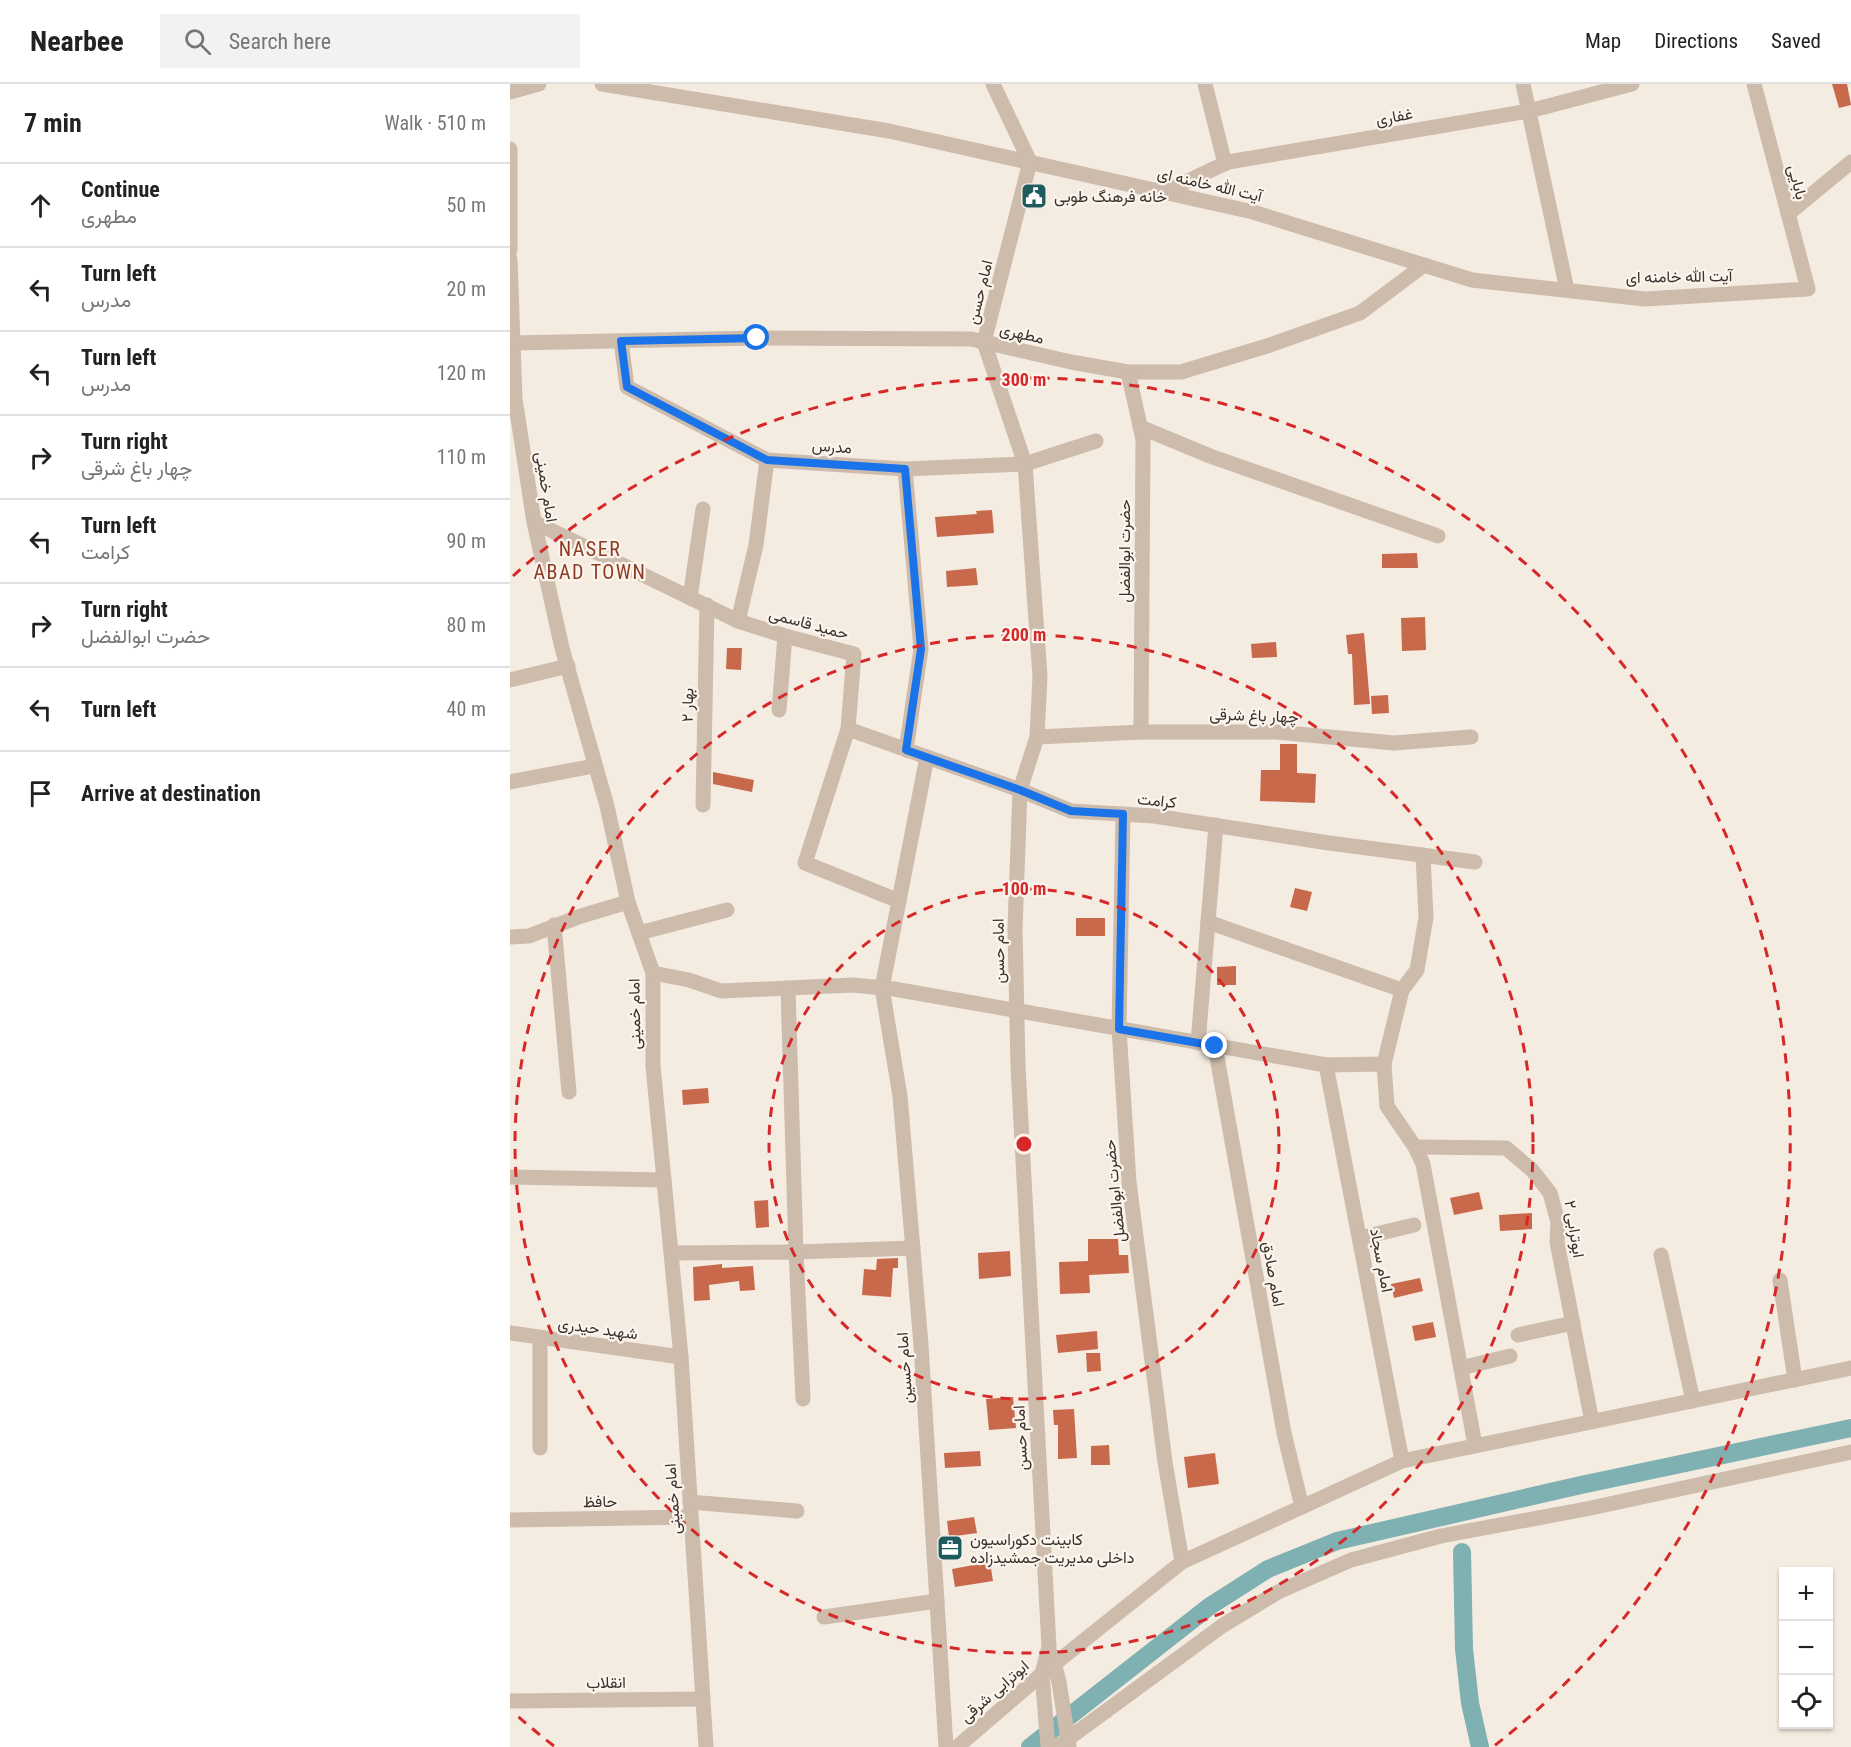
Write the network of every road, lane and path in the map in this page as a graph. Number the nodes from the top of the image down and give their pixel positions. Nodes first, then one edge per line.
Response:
1 (539, 84) edge
2 (602, 84) edge
3 (993, 84) edge
4 (1205, 84) edge
5 (1523, 84) edge
6 (1632, 84) edge
7 (1754, 84) edge
8 (510, 92) edge
9 (1529, 111) junction
10 (510, 149) edge
11 (1030, 162) junction
12 (1851, 162) edge
13 (1225, 164) junction
14 (1165, 192) junction
15 (1788, 214) junction
16 (510, 250) edge
17 (510, 259) edge
18 (1424, 265) junction
19 (1808, 289) joint
20 (1567, 290) junction
21 (621, 341) junction
22 (984, 342) junction
23 (513, 343) junction
24 (1128, 372) junction
25 (513, 399) edge
26 (1140, 428) junction
27 (1096, 441) dead end
28 (767, 460) junction
29 (1025, 464) junction
30 (905, 469) junction
31 (703, 509) dead end
32 (534, 522) junction
33 (1438, 536) dead end
34 (690, 598) junction
35 (707, 605) junction
36 (738, 621) junction
37 (785, 636) junction
38 (568, 666) junction
39 (510, 680) edge
40 (779, 710) dead end
41 (848, 729) junction
42 (1141, 732) junction
43 (1037, 737) junction
44 (1471, 737) dead end
45 (906, 750) junction
46 (927, 757) junction
47 (594, 766) junction
48 (510, 782) edge
49 (1020, 790) junction
50 (703, 805) dead end
51 (1123, 814) junction
52 (1216, 825) junction
53 (1423, 855) junction
54 (1474, 862) dead end
55 (628, 902) junction
56 (899, 902) junction
57 (727, 910) dead end
58 (1208, 922) junction
59 (554, 925) junction
60 (639, 933) junction
61 (510, 937) edge
62 (652, 973) junction
63 (788, 988) junction
64 (882, 988) junction
65 (1402, 990) junction
66 (1017, 1012) junction
67 (1119, 1029) junction
68 (1198, 1043) junction
69 (1215, 1046) junction
70 (1384, 1064) junction
71 (1326, 1065) junction
72 (569, 1092) dead end
73 (1415, 1147) junction
74 (510, 1177) edge
75 (664, 1180) junction
76 (1414, 1225) dead end
77 (1360, 1238) junction
78 (913, 1248) junction
79 (796, 1252) junction
80 (671, 1253) junction
81 (1662, 1255) dead end
82 (1780, 1280) dead end
83 (1573, 1323) junction
84 (510, 1333) edge
85 (1518, 1335) dead end
86 (540, 1339) junction
87 (1510, 1356) dead end
88 (681, 1357) junction
89 (1461, 1368) junction
90 (1851, 1368) edge
91 (1795, 1380) junction
92 (803, 1399) dead end
93 (1693, 1401) junction
94 (1592, 1422) junction
95 (1475, 1445) junction
96 (540, 1448) dead end
97 (1851, 1452) edge
98 (1402, 1461) junction
99 (1302, 1507) junction
100 (691, 1510) junction
101 (797, 1511) dead end
102 (510, 1520) edge
103 (1182, 1562) junction
104 (937, 1601) junction
105 (824, 1617) dead end
106 (1049, 1647) junction
107 (1056, 1663) junction
108 (1042, 1674) junction
109 (703, 1699) junction
110 (510, 1701) edge
111 (1060, 1742) edge
112 (706, 1747) edge
113 (946, 1747) edge
114 (957, 1747) edge

1 - 8 street
2 - 11 street, آیت الله خامنه ای
3 - 11 street
4 - 13 street
5 - 9 street
6 - 9 street, غفاری
7 - 15 street, بابایی
9 - 13 street, غفاری
9 - 20 street
10 - 16 street
11 - 14 street, آیت الله خامنه ای
11 - 22 street, امام حسن
12 - 15 street
13 - 14 street, غفاری
14 - 18 street, آیت الله خامنه ای
15 - 19 street, بابایی
17 - 23 street, امام خمینی
18 - 20 street, آیت الله خامنه ای
18 - 24 street, مطهری
19 - 20 street, آیت الله خامنه ای
21 - 22 street, مطهری
21 - 23 street, مطهری
21 - 28 street, مدرس
22 - 24 street, مطهری
22 - 29 street, امام حسن
23 - 25 street, امام خمینی
24 - 26 street, حضرت ابوالفضل
25 - 32 street, امام خمینی
26 - 33 street
26 - 42 street, حضرت ابوالفضل
27 - 29 street, مدرس
28 - 30 street, مدرس
28 - 36 street
29 - 30 street, مدرس
29 - 43 street, امام حسن
30 - 45 street
31 - 34 street
32 - 34 street, حمید قاسمی
32 - 38 street, امام خمینی
34 - 35 street, حمید قاسمی
35 - 36 street, حمید قاسمی
35 - 50 street, بهار ۲
36 - 37 street, حمید قاسمی
37 - 40 street
37 - 41 street, حمید قاسمی
38 - 39 street
38 - 47 street, امام خمینی
41 - 45 street, کرامت
41 - 56 street, حمید قاسمی
42 - 43 street, چهار باغ شرقی
42 - 44 street, چهار باغ شرقی
43 - 49 street, امام حسن
45 - 46 street, کرامت
46 - 49 street, کرامت
46 - 56 street
47 - 48 street
47 - 55 street, امام خمینی
49 - 51 street, کرامت
49 - 66 street, امام حسن
51 - 52 street, کرامت
51 - 67 street, حضرت ابوالفضل
52 - 53 street, کرامت
52 - 58 street
53 - 54 street, کرامت
53 - 65 street
55 - 59 street
55 - 60 street, امام خمینی
56 - 64 street
57 - 60 street
58 - 65 street
58 - 68 street
59 - 61 street
59 - 72 street
60 - 62 street, امام خمینی
62 - 63 street
62 - 75 street, امام خمینی
63 - 64 street
63 - 79 street
64 - 66 street
64 - 78 street, امام حسین
65 - 70 street
66 - 67 street
66 - 106 street, امام حسن
67 - 68 street
67 - 103 street, حضرت ابوالفضل
68 - 69 street
69 - 71 street
69 - 99 street, امام صادق
70 - 71 street
70 - 73 street
71 - 77 street, امام سجاد
73 - 83 street, ابوترابی ۲
73 - 89 street
74 - 75 street
75 - 80 street, امام خمینی
76 - 77 street
77 - 98 street, امام سجاد
78 - 79 street
78 - 104 street, امام حسین
79 - 80 street
79 - 92 street
80 - 88 street, امام خمینی
81 - 93 street
82 - 91 street
83 - 85 street
83 - 94 street, ابوترابی ۲
84 - 86 street, شهید حیدری
86 - 88 street, شهید حیدری
86 - 96 street
87 - 89 street
88 - 100 street, امام خمینی
89 - 95 street
90 - 91 street, ابوترابی شرقی
91 - 93 street, ابوترابی شرقی
93 - 94 street, ابوترابی شرقی
94 - 95 street, ابوترابی شرقی
95 - 98 street, ابوترابی شرقی
97 - 111 street
98 - 99 street, ابوترابی شرقی
99 - 103 street, ابوترابی شرقی
100 - 101 street, حافظ
100 - 102 street, حافظ
100 - 109 street, امام خمینی
103 - 107 street, ابوترابی شرقی
104 - 105 street
104 - 113 street, امام حسین
106 - 107 street, امام حسن
106 - 108 street, امام حسن
107 - 108 street, ابوترابی شرقی
107 - 111 street, امام حسن
108 - 111 street, امام حسن
108 - 114 street, ابوترابی شرقی
109 - 110 street, انقلاب
109 - 112 street, امام خمینی

